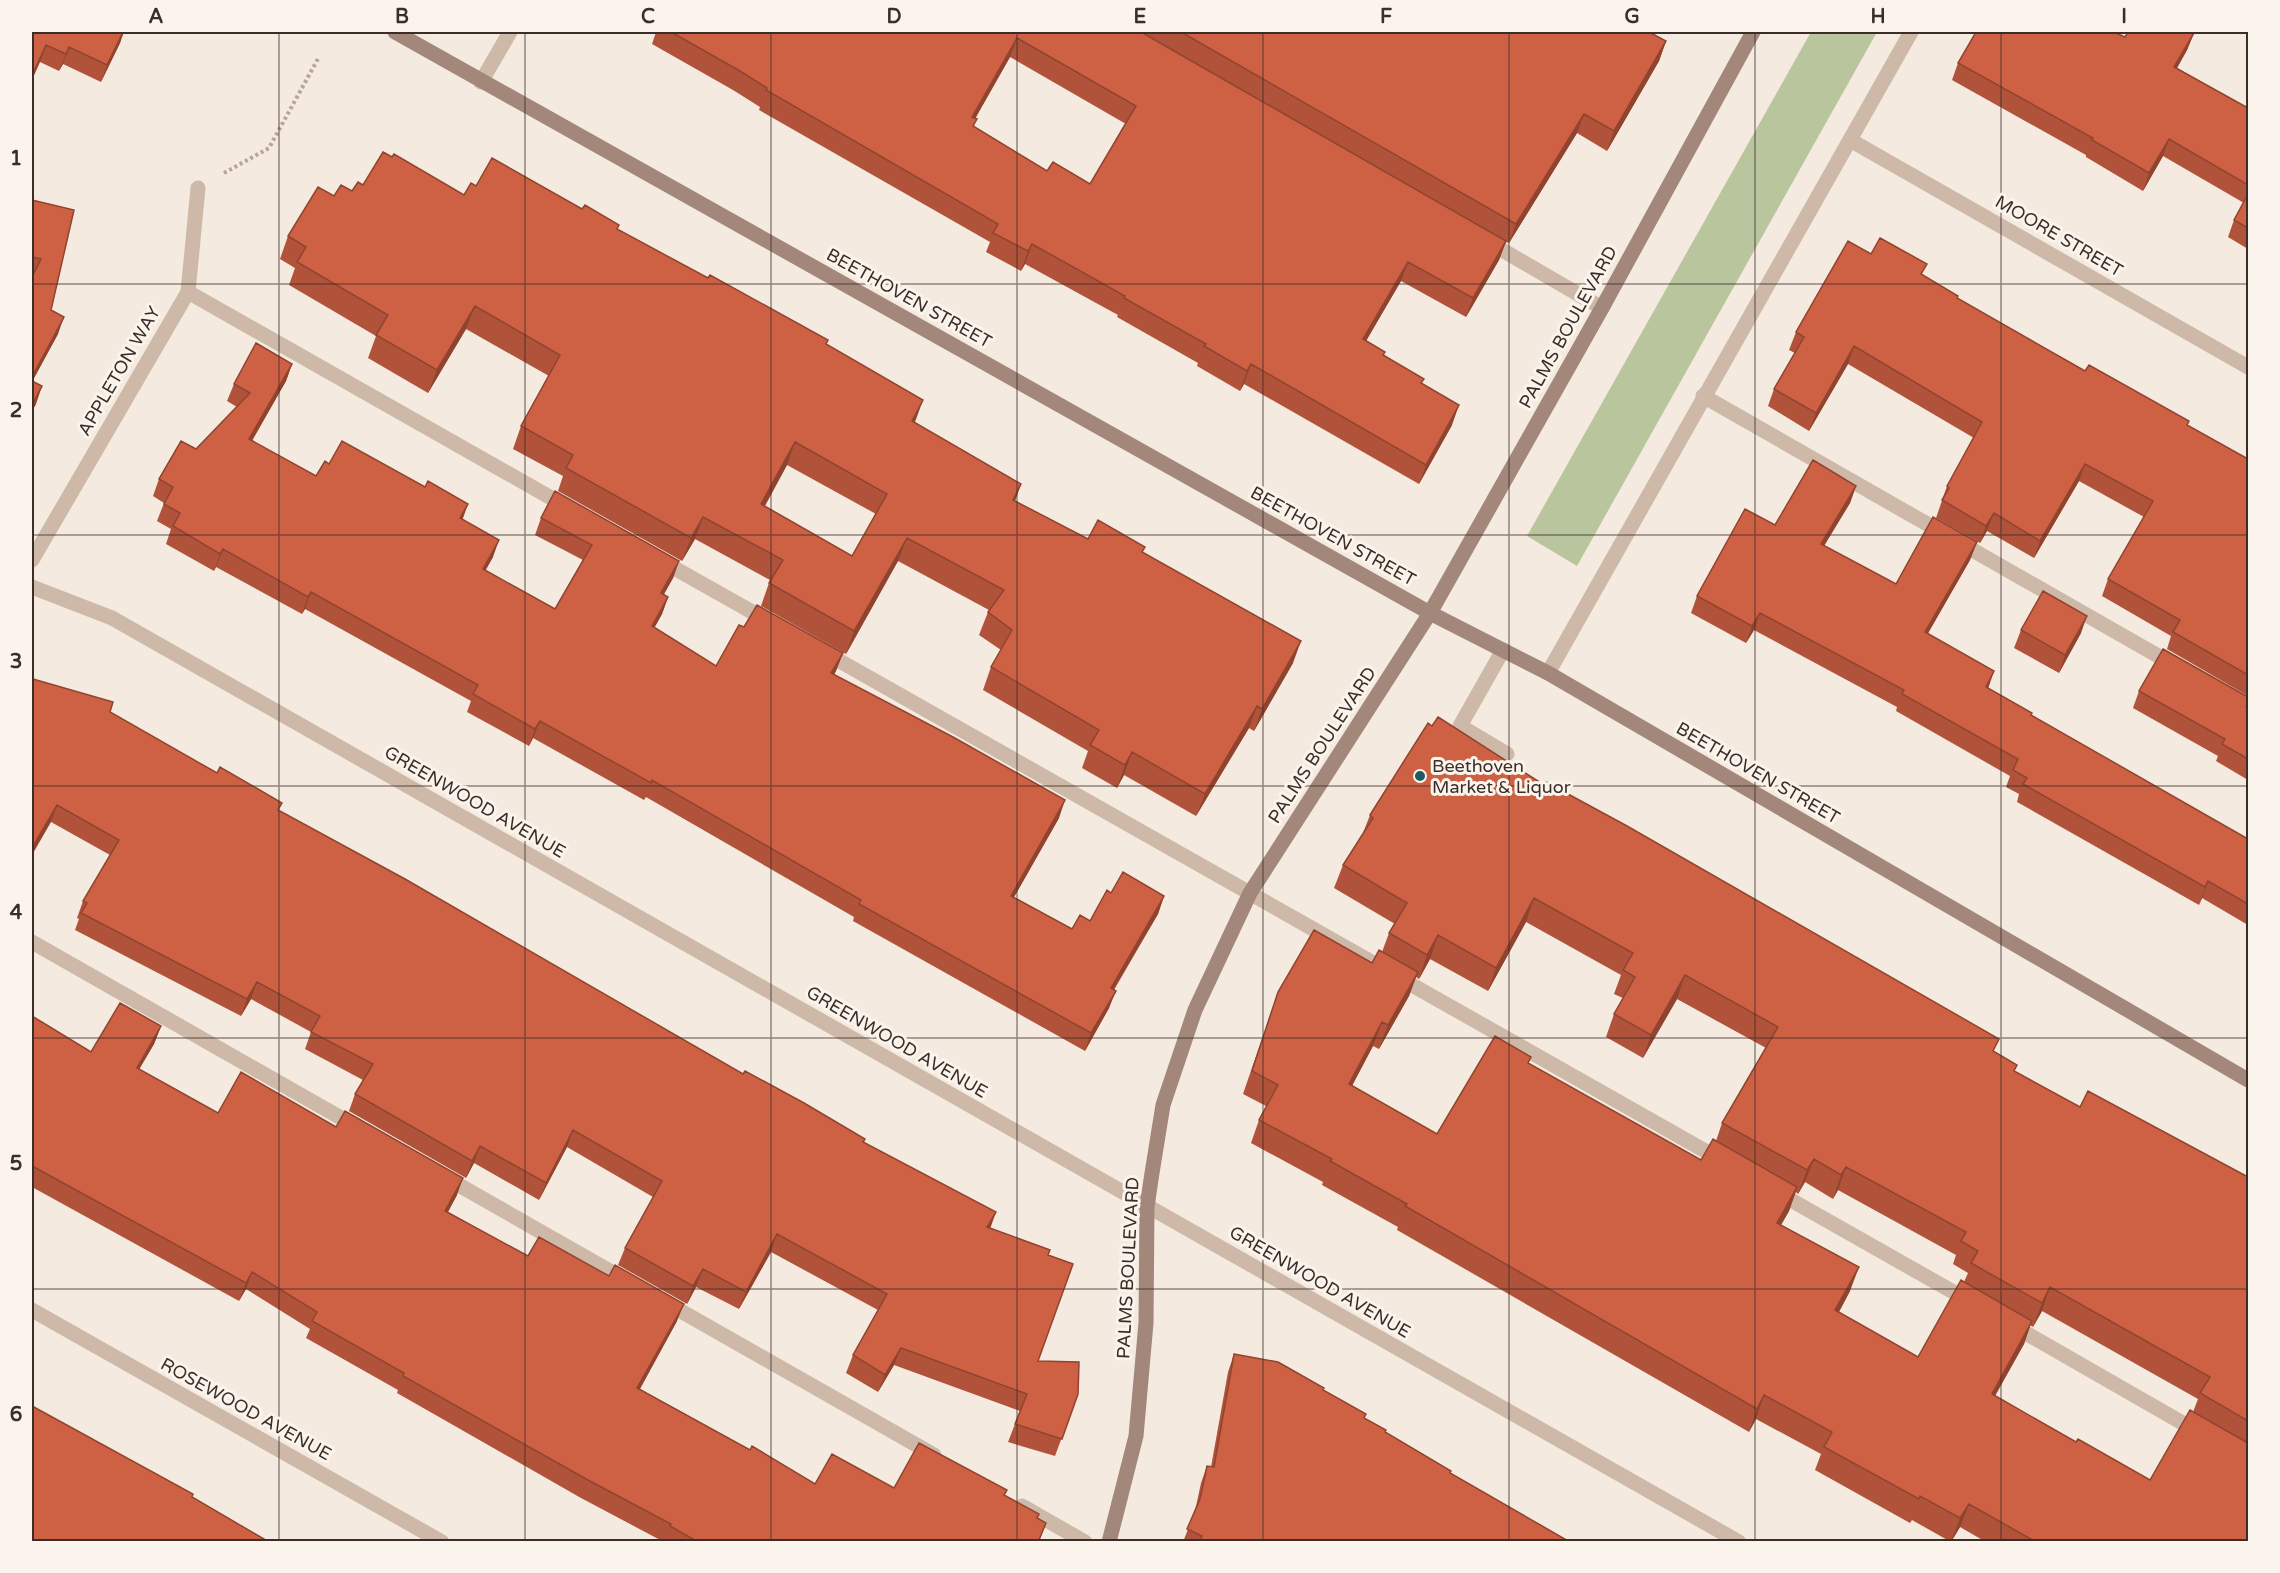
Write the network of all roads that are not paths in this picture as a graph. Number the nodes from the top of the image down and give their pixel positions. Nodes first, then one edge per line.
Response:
1 (395, 32) edge
2 (510, 32) edge
3 (1753, 32) edge
4 (1911, 32) edge
5 (482, 82) junction
6 (1850, 140) junction
7 (198, 188) road end
8 (1469, 231) edge
9 (188, 292) junction
10 (1602, 308) junction
11 (2248, 367) edge
12 (1703, 396) junction
13 (578, 513) edge
14 (651, 555) edge
15 (32, 560) edge
16 (32, 587) edge
17 (1430, 613) junction
18 (786, 631) edge
19 (807, 642) edge
20 (1503, 650) junction
21 (2187, 672) edge
22 (1548, 674) junction
23 (1507, 754) dead end
24 (1250, 893) junction
25 (32, 942) edge
26 (2248, 1080) edge
27 (374, 1137) edge
28 (426, 1166) edge
29 (1738, 1170) edge
30 (1759, 1182) edge
31 (1147, 1207) junction
32 (32, 1310) edge
33 (2217, 1442) edge
34 (945, 1462) edge
35 (1007, 1497) edge
36 (442, 1542) edge
37 (1085, 1542) edge
38 (1110, 1542) edge
39 (1739, 1542) edge

1 - 5 street, BEETHOVEN STREET
2 - 5 street
3 - 10 street, PALMS BOULEVARD
4 - 6 street
5 - 17 street, BEETHOVEN STREET
6 - 11 street, MOORE STREET
6 - 12 street
7 - 9 street, APPLETON WAY
8 - 10 street
9 - 13 street
9 - 15 street, APPLETON WAY
10 - 17 street, PALMS BOULEVARD
12 - 21 street
12 - 22 street
14 - 18 street
16 - 31 street, GREENWOOD AVENUE
17 - 20 street, BEETHOVEN STREET
17 - 24 street, PALMS BOULEVARD
19 - 24 street
20 - 22 street, BEETHOVEN STREET
20 - 23 street
22 - 26 street, BEETHOVEN STREET
24 - 29 street
24 - 31 street, PALMS BOULEVARD
25 - 27 street
28 - 34 street
30 - 33 street
31 - 38 street, PALMS BOULEVARD
31 - 39 street, GREENWOOD AVENUE
32 - 36 street, ROSEWOOD AVENUE
35 - 37 street

